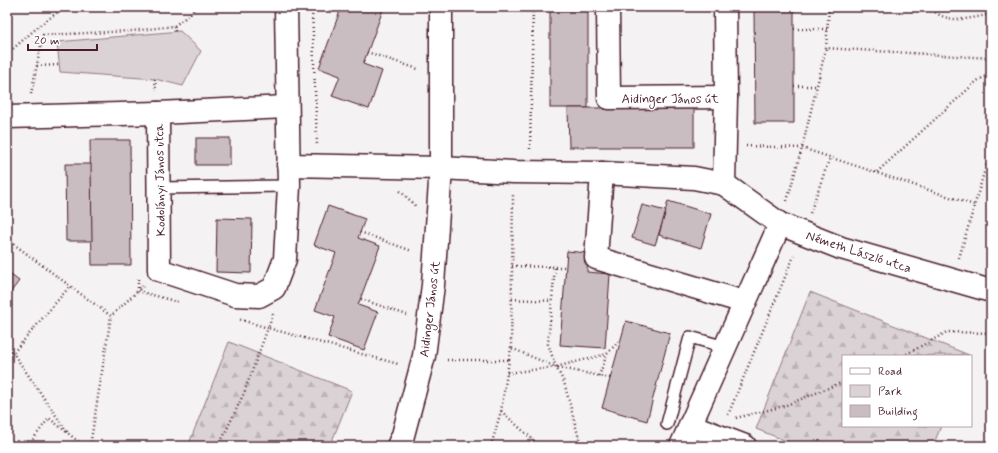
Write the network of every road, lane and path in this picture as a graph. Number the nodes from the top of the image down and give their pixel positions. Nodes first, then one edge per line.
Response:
1 (65, 7) edge
2 (194, 7) edge
3 (286, 7) edge
4 (312, 7) edge
5 (441, 7) edge
6 (532, 7) edge
7 (608, 7) edge
8 (725, 7) edge
9 (828, 7) edge
10 (929, 7) edge
11 (991, 14) edge
12 (174, 26) junction
13 (827, 29) junction
14 (794, 30) dead end
15 (175, 31) dead end
16 (826, 48) junction
17 (367, 52) dead end
18 (7, 54) edge
19 (991, 58) edge
20 (59, 65) dead end
21 (37, 66) junction
22 (418, 69) dead end
23 (991, 73) edge
24 (794, 86) dead end
25 (817, 86) junction
26 (726, 97) junction
27 (287, 107) junction
28 (158, 113) junction
29 (17, 117) edge
30 (317, 144) dead end
31 (725, 146) junction
32 (802, 148) junction
33 (991, 149) edge
34 (530, 152) dead end
35 (830, 157) junction
36 (441, 168) junction
37 (513, 172) junction
38 (602, 172) junction
39 (876, 172) junction
40 (288, 175) junction
41 (724, 184) junction
42 (160, 188) junction
43 (395, 190) dead end
44 (974, 205) junction
45 (416, 209) dead end
46 (780, 224) junction
47 (360, 232) dead end
48 (803, 233) junction
49 (7, 239) edge
50 (406, 249) dead end
51 (512, 266) junction
52 (555, 267) junction
53 (566, 267) dead end
54 (159, 270) junction
55 (952, 280) junction
56 (70, 286) junction
57 (991, 291) edge
58 (361, 298) dead end
59 (512, 299) junction
60 (552, 301) junction
61 (268, 302) junction
62 (744, 302) junction
63 (397, 312) dead end
64 (111, 316) junction
65 (268, 328) junction
66 (991, 333) edge
67 (620, 340) dead end
68 (511, 348) junction
69 (725, 348) junction
70 (7, 349) edge
71 (13, 353) junction
72 (607, 354) junction
73 (905, 355) edge
74 (7, 360) edge
75 (440, 360) dead end
76 (509, 360) junction
77 (400, 365) dead end
78 (556, 367) junction
79 (507, 373) junction
80 (599, 376) junction
81 (610, 378) dead end
82 (842, 382) edge
83 (502, 411) junction
84 (667, 424) dead end
85 (690, 425) junction
86 (722, 428) junction
87 (68, 433) junction
88 (28, 446) edge
89 (84, 446) edge
90 (90, 446) edge
91 (219, 446) edge
92 (398, 446) edge
93 (491, 446) edge
94 (540, 446) edge
95 (581, 446) edge
96 (681, 446) edge
97 (745, 446) edge

1 - 18 path
2 - 12 path
3 - 27 street
4 - 30 path
5 - 36 street, Aidinger János út
6 - 34 path
7 - 26 street, Aidinger János út
8 - 26 street
9 - 13 path
10 - 11 path
12 - 15 path
12 - 21 path
13 - 14 path
13 - 16 path
16 - 19 path
16 - 25 path
17 - 22 path
20 - 21 path
21 - 29 path
23 - 39 path
24 - 25 path
25 - 32 path
26 - 31 street
27 - 28 street
27 - 40 street
28 - 29 street, Kodolányi János utca
28 - 42 street, Kodolányi János utca
31 - 32 path
31 - 41 street
32 - 35 path
32 - 46 path
33 - 44 path
35 - 39 path
35 - 48 path
36 - 37 street
36 - 40 street
36 - 92 street, Aidinger János út
37 - 38 street
37 - 51 path
38 - 41 street
38 - 62 street
39 - 44 path
40 - 42 lane
40 - 61 street
41 - 46 street, Németh László utca
42 - 54 street, Kodolányi János utca
43 - 45 path
44 - 55 path
46 - 48 street, Németh László utca
46 - 62 street
47 - 50 path
48 - 55 street, Németh László utca
48 - 86 path
49 - 56 path
51 - 52 path
51 - 59 path
52 - 53 path
52 - 60 path
54 - 61 street
54 - 64 path
55 - 57 street, Németh László utca
56 - 64 path
56 - 71 path
58 - 63 path
59 - 60 path
59 - 68 path
60 - 78 path
61 - 65 path
62 - 69 street
64 - 90 path
65 - 77 path
65 - 91 path
66 - 73 path
67 - 72 path
68 - 76 path
68 - 78 path
69 - 84 lane
69 - 85 street
70 - 71 path
71 - 74 path
71 - 87 path
72 - 78 path
72 - 80 path
75 - 76 path
76 - 79 path
78 - 79 path
78 - 80 path
78 - 95 path
79 - 83 path
80 - 81 path
82 - 86 path
83 - 93 path
83 - 94 path
85 - 86 street
85 - 96 street
86 - 97 street
87 - 88 path
87 - 89 path

